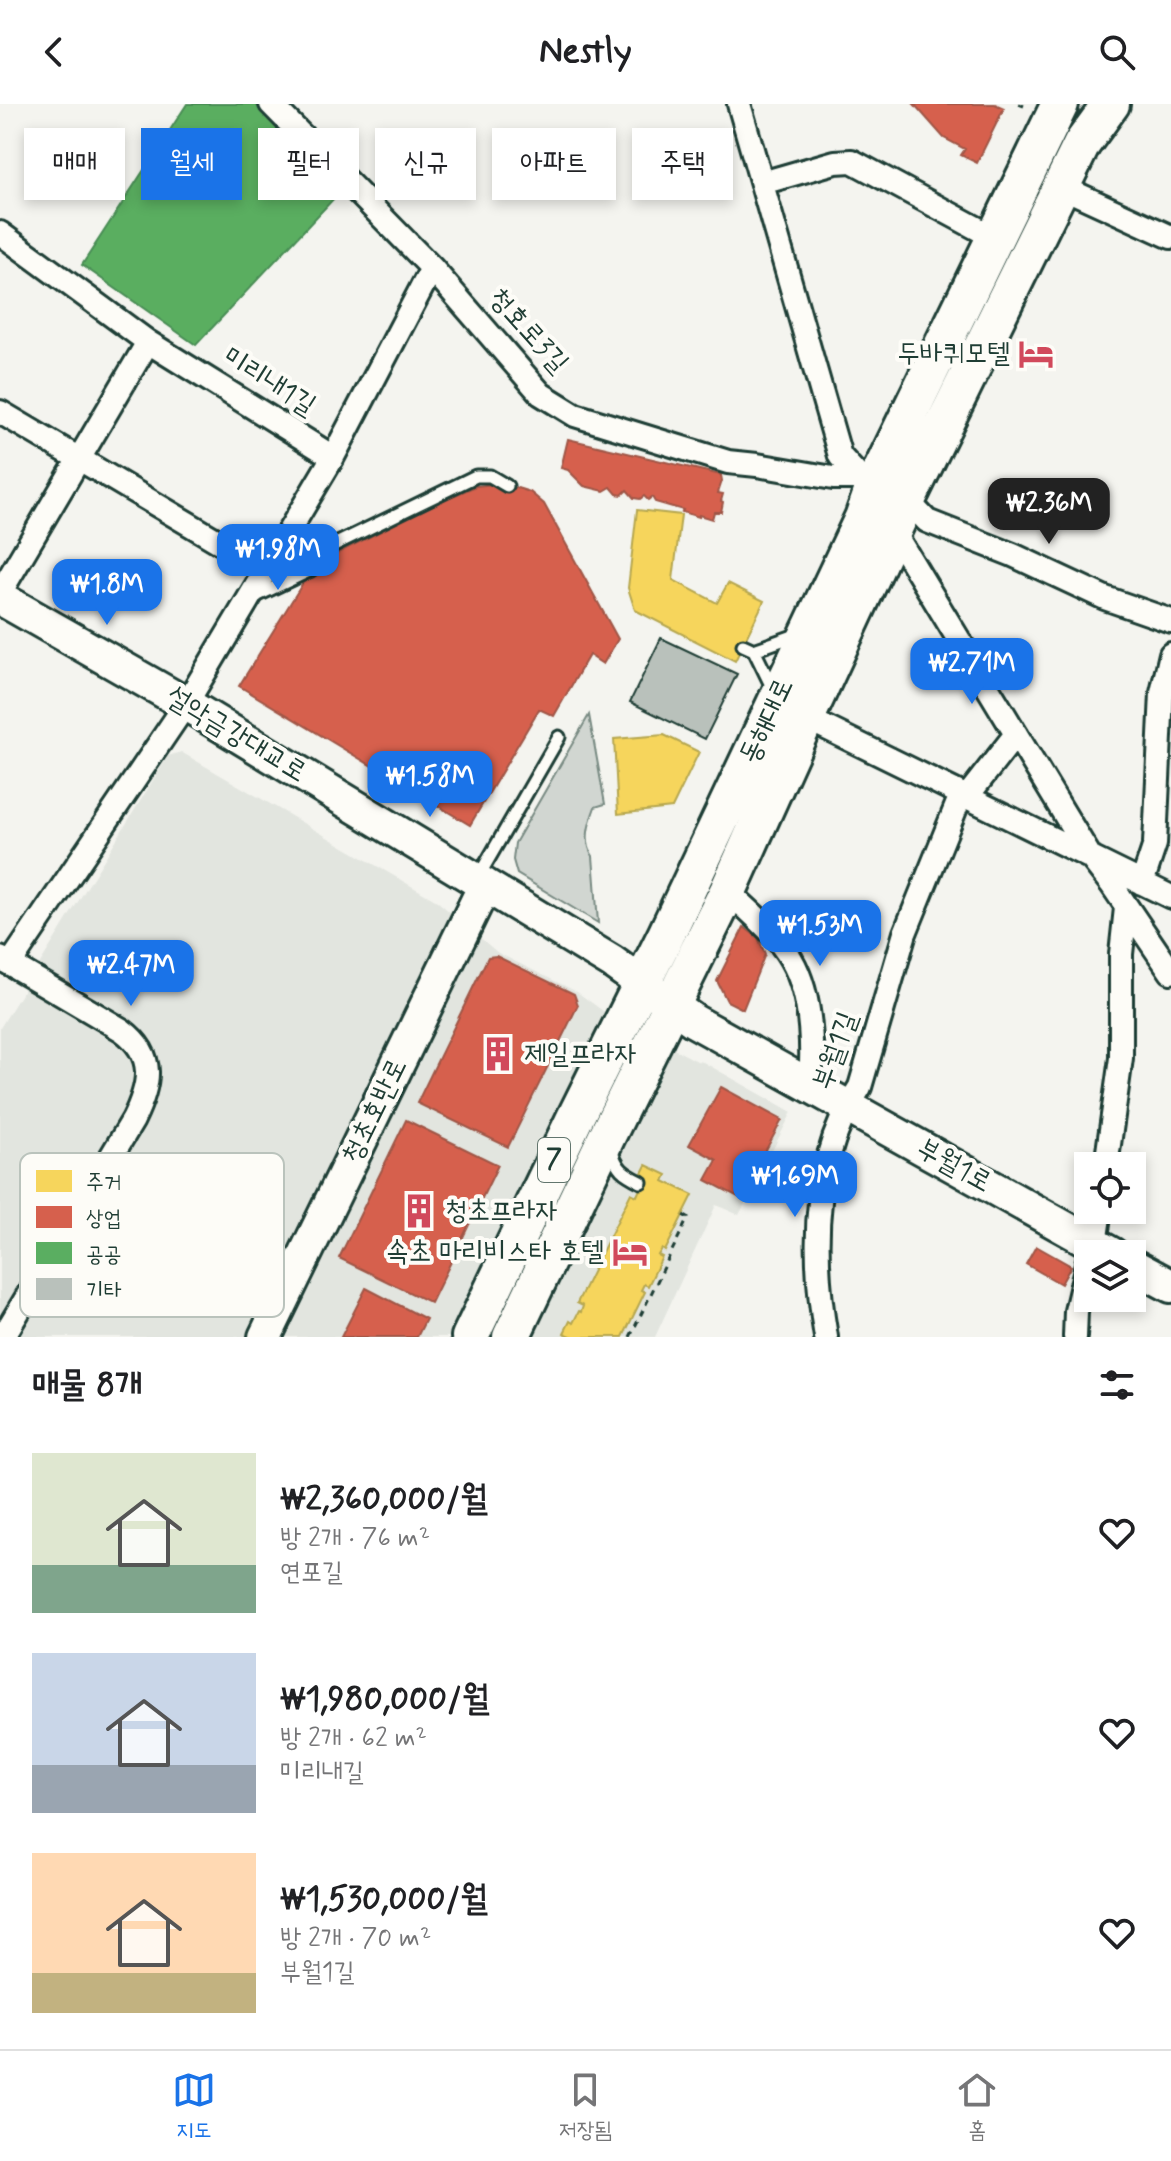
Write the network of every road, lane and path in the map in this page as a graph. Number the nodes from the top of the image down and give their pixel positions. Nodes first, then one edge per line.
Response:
1 (271, 104) edge
2 (739, 104) edge
3 (1060, 104) edge
4 (1086, 104) edge
5 (1111, 104) edge
6 (762, 183) junction
7 (1062, 187) junction
8 (0, 233) edge
9 (1171, 237) edge
10 (995, 238) junction
11 (432, 268) junction
12 (1015, 281) junction
13 (148, 342) junction
14 (0, 412) edge
15 (333, 457) junction
16 (78, 459) junction
17 (868, 481) junction
18 (507, 486) dead end
19 (900, 516) junction
20 (311, 570) dead end
21 (256, 584) junction
22 (0, 595) edge
23 (1171, 621) edge
24 (812, 627) junction
25 (1171, 654) edge
26 (186, 704) junction
27 (791, 709) junction
28 (1016, 734) junction
29 (559, 737) dead end
30 (964, 797) junction
31 (1091, 858) junction
32 (481, 883) junction
33 (1142, 883) junction
34 (728, 891) junction
35 (1171, 897) edge
36 (1126, 908) junction
37 (5, 961) edge
38 (1171, 972) edge
39 (641, 985) junction
40 (671, 1007) junction
41 (810, 1086) junction
42 (847, 1106) junction
43 (607, 1136) junction
44 (1108, 1152) edge
45 (113, 1153) edge
46 (624, 1174) junction
47 (596, 1182) junction
48 (641, 1182) dead end
49 (683, 1215) dead end
50 (1074, 1240) edge
51 (1146, 1273) edge
52 (1171, 1286) edge
53 (284, 1297) edge
54 (20, 1309) edge
55 (1076, 1312) edge
56 (275, 1317) edge
57 (3, 1337) edge
58 (265, 1337) edge
59 (470, 1337) edge
60 (511, 1337) edge
61 (630, 1337) edge
62 (826, 1337) edge
63 (1075, 1337) edge

1 - 11 street, 청호로3길
2 - 6 street
3 - 10 main road, 동해대로 / 7
4 - 12 main road, 동해대로 / 7
5 - 7 main road, 동해대로 / 7
6 - 10 street
6 - 17 street
7 - 9 street
7 - 12 main road, 동해대로 / 7
8 - 13 street, 미리내1길
10 - 17 main road, 동해대로 / 7
11 - 15 street, 미리내1길
11 - 17 street, 청호로3길
12 - 19 main road, 동해대로 / 7
13 - 15 street, 미리내1길
13 - 16 street
14 - 16 street
15 - 21 street
16 - 21 street
16 - 22 street
17 - 19 main road
17 - 24 main road, 동해대로 / 7
18 - 21 lane
19 - 23 street
19 - 27 main road, 동해대로 / 7
19 - 28 street
20 - 21 lane
21 - 26 street
22 - 26 street, 설악금강대교로
24 - 27 main road, 동해대로 / 7
24 - 27 lane
25 - 33 street
26 - 32 street, 설악금강대교로
26 - 37 street
27 - 30 street
27 - 34 main road, 동해대로 / 7
27 - 39 main road, 동해대로 / 7
28 - 30 street, 부월1길
28 - 31 street
29 - 32 lane
30 - 31 street
30 - 42 street, 부월1길
31 - 33 street
31 - 36 street
32 - 39 street, 설악금강대교로
32 - 53 street, 청초호반로
33 - 35 street
34 - 40 main road, 동해대로 / 7
34 - 41 street, 부월1길
36 - 38 street
36 - 44 street
37 - 45 street
39 - 40 street, 설악금강대교로
39 - 59 main road, 동해대로 / 7
40 - 41 street, 부월1로
40 - 43 main road, 동해대로 / 7
41 - 42 street, 부월1로
42 - 50 street, 부월1로
42 - 62 street, 부월1길
43 - 46 lane
43 - 47 main road, 동해대로 / 7
46 - 47 lane
46 - 48 lane
47 - 60 main road, 동해대로 / 7
49 - 61 path
51 - 52 street
54 - 57 street
55 - 63 street
56 - 58 street, 청초호반로

